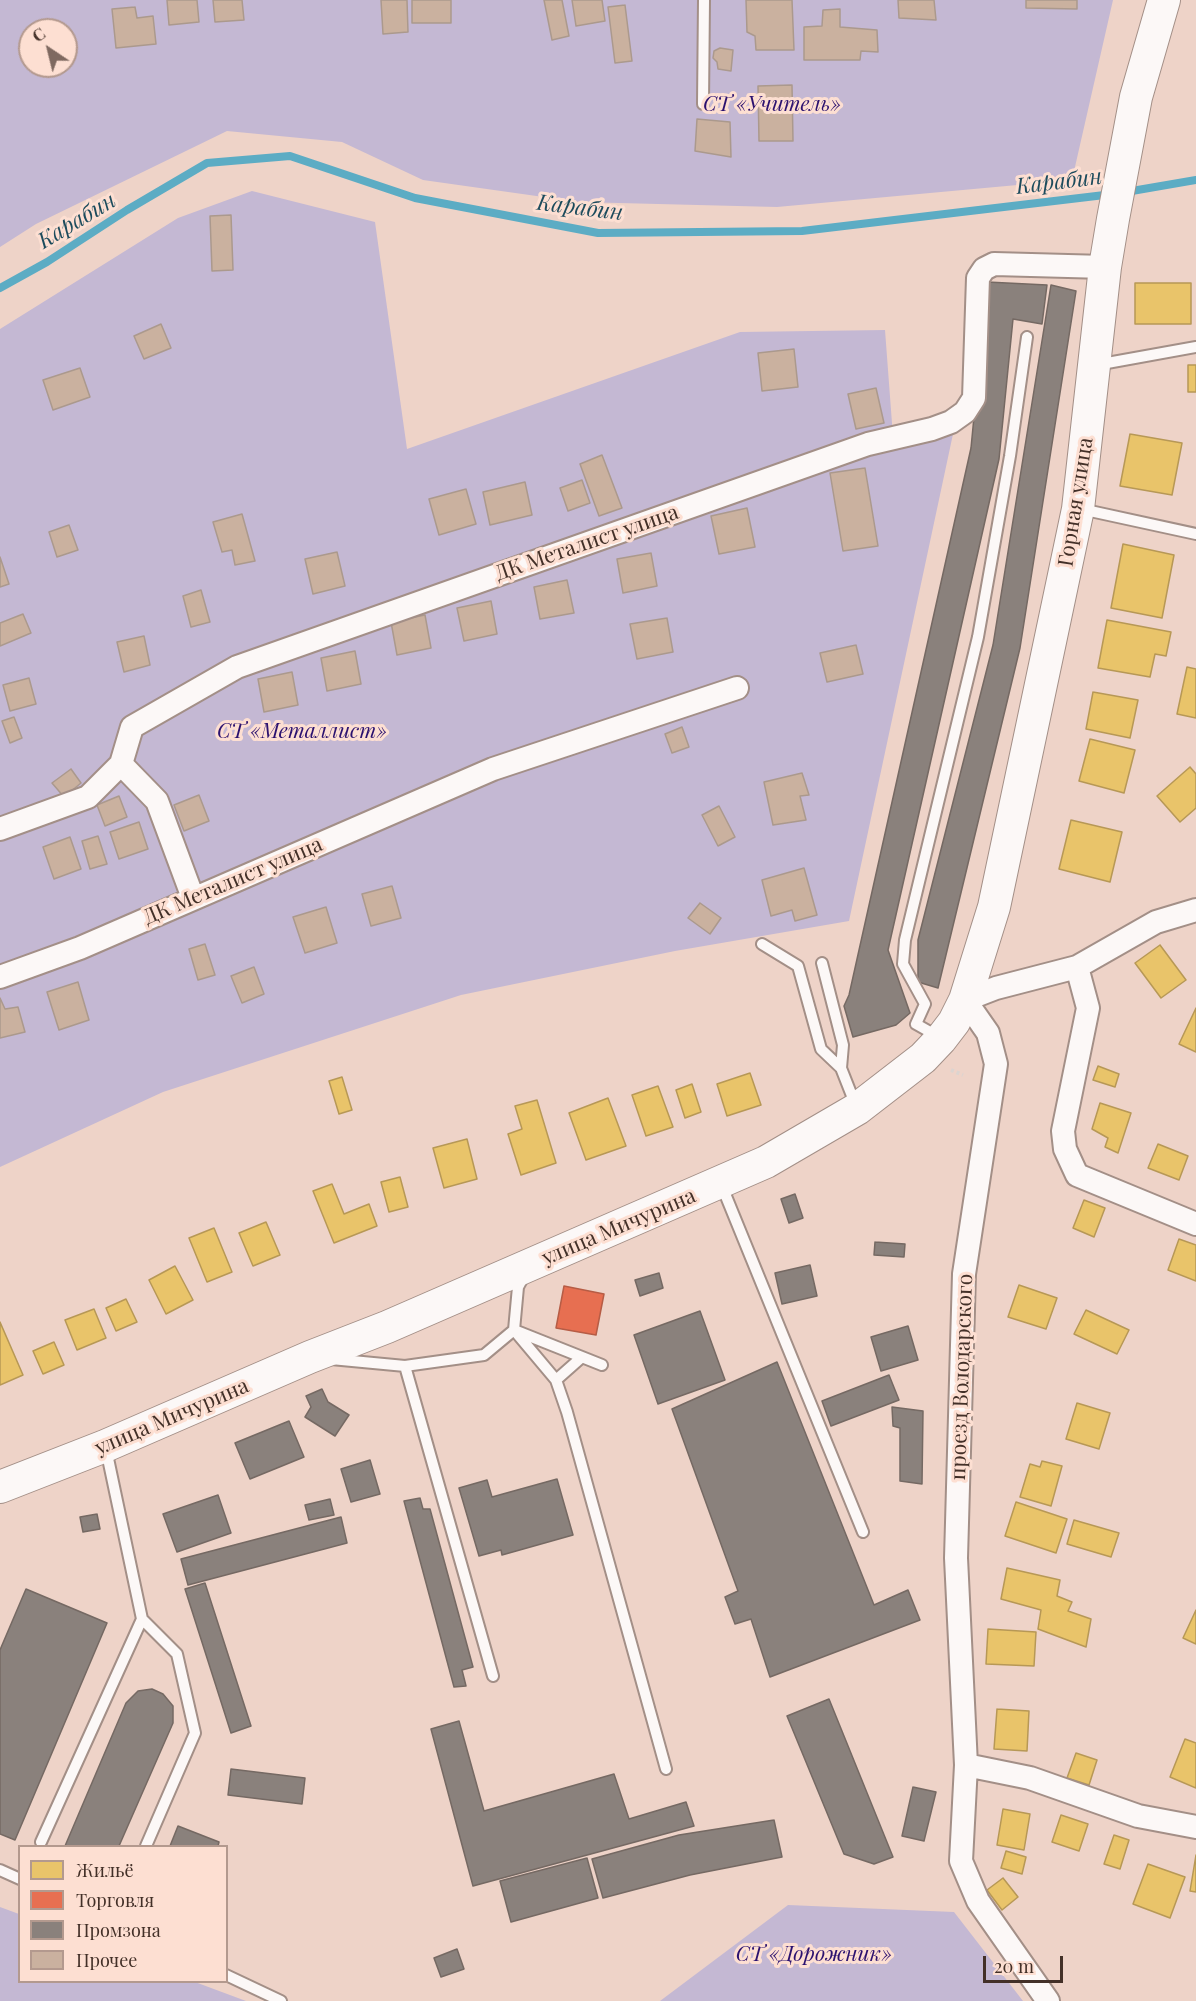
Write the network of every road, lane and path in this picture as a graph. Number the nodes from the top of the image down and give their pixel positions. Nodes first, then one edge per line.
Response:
1 (704, 0) edge
2 (1164, 0) edge
3 (703, 104) dead end
4 (1106, 267) junction
5 (1027, 337) dead end
6 (1196, 347) edge
7 (1096, 365) junction
8 (1078, 509) junction
9 (1196, 534) edge
10 (737, 688) dead end
11 (121, 764) junction
12 (0, 829) edge
13 (193, 898) junction
14 (1196, 910) edge
15 (762, 944) dead end
16 (822, 963) dead end
17 (1077, 968) junction
18 (0, 977) edge
19 (965, 1000) junction
20 (941, 1039) junction
21 (841, 1068) junction
22 (857, 1109) junction
23 (721, 1183) junction
24 (1196, 1224) edge
25 (530, 1266) junction
26 (514, 1330) junction
27 (310, 1357) junction
28 (582, 1357) junction
29 (603, 1365) dead end
30 (405, 1366) junction
31 (556, 1380) junction
32 (105, 1446) junction
33 (0, 1487) edge
34 (863, 1532) dead end
35 (142, 1619) junction
36 (493, 1676) dead end
37 (966, 1765) junction
38 (666, 1769) dead end
39 (1196, 1827) edge
40 (41, 1842) dead end
41 (146, 1845) edge
42 (0, 1870) edge
43 (18, 1878) edge
44 (228, 1977) edge
45 (281, 2001) edge
46 (1048, 2001) edge

1 - 3 lane
2 - 4 street, Горная улица
4 - 7 street, Горная улица
4 - 11 street, ДК Металист улица
5 - 20 lane
6 - 7 lane
7 - 8 street, Горная улица
8 - 9 lane
8 - 19 street, Горная улица
10 - 13 street, ДК Металист улица
11 - 12 street, ДК Металист улица
11 - 13 street
13 - 18 street, ДК Металист улица
14 - 17 street
15 - 21 lane
16 - 21 lane
17 - 19 street
17 - 24 street
19 - 20 street, улица Мичурина
19 - 37 street, проезд Володарского
20 - 22 street, улица Мичурина
21 - 22 lane
22 - 23 street, улица Мичурина
23 - 25 street, улица Мичурина
23 - 34 lane
25 - 26 lane
25 - 27 street, улица Мичурина
26 - 28 lane
26 - 30 lane
26 - 31 lane
27 - 30 lane
27 - 32 street, улица Мичурина
28 - 29 lane
28 - 31 lane
30 - 36 lane
31 - 38 lane
32 - 33 street, улица Мичурина
32 - 35 lane
35 - 40 lane
35 - 41 lane
37 - 39 street
37 - 46 street, проезд Володарского
42 - 43 lane
44 - 45 lane

